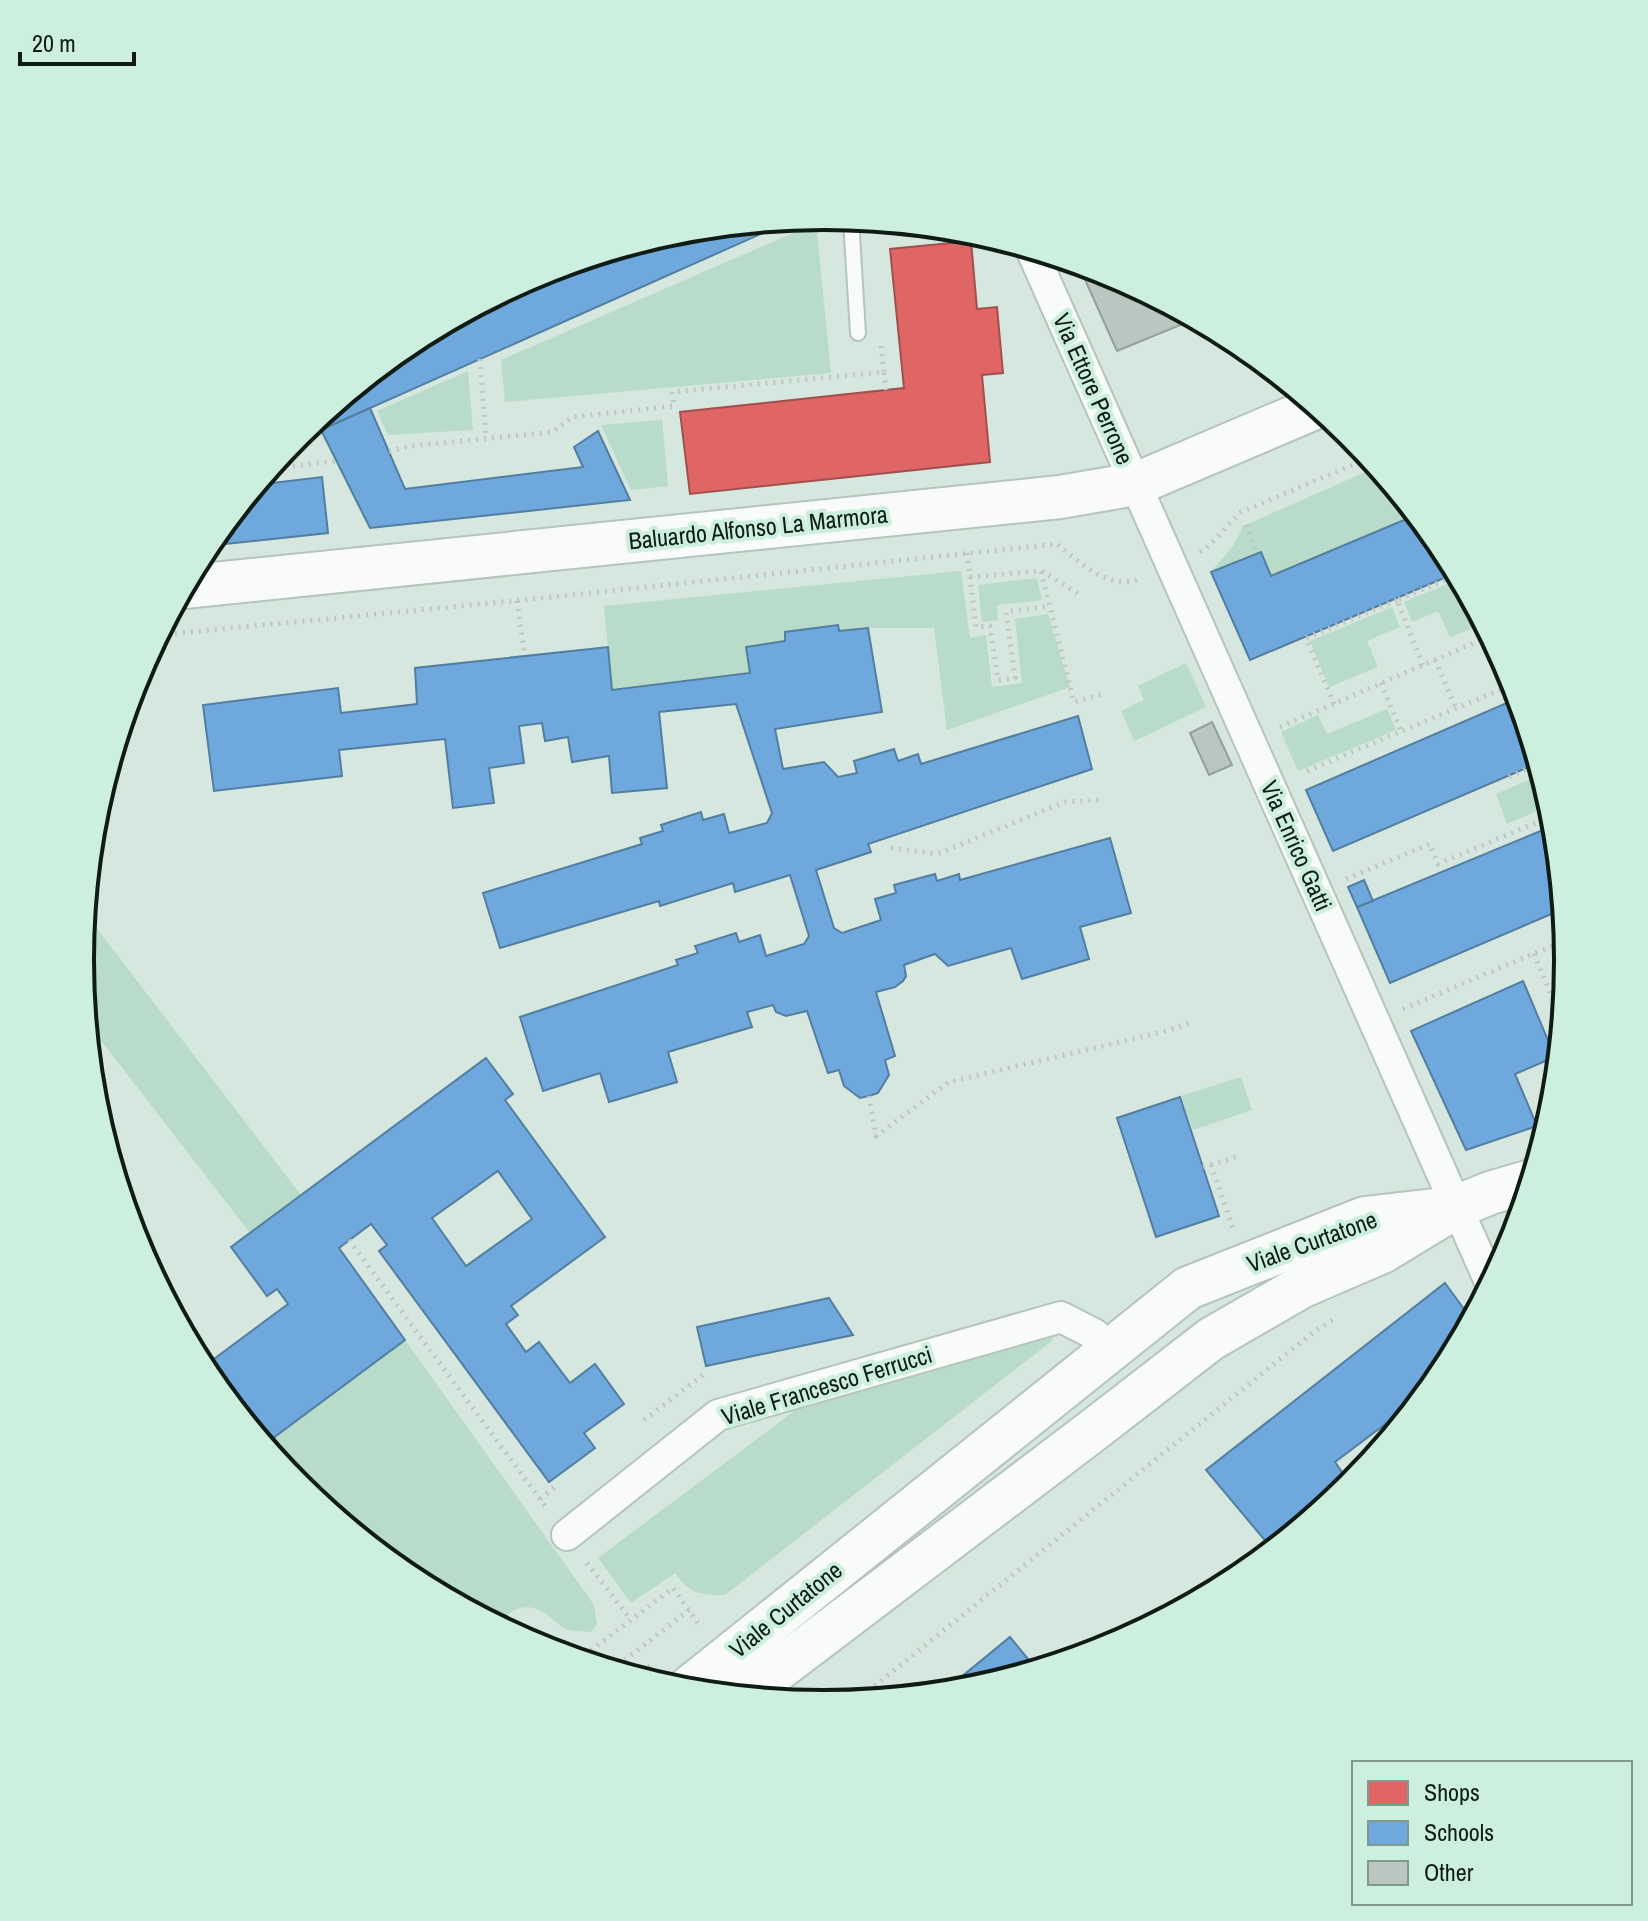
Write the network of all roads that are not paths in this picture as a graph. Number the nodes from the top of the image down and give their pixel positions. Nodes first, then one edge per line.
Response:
1 (852, 231) edge
2 (1037, 262) edge
3 (858, 333) dead end
4 (1305, 412) edge
5 (1136, 484) junction
6 (198, 586) edge
7 (1518, 1185) edge
8 (1456, 1207) junction
9 (1485, 1270) edge
10 (1111, 1350) junction
11 (567, 1535) road end
12 (700, 1679) edge
13 (755, 1687) edge

1 - 3 lane
2 - 5 street, Via Ettore Perrone
4 - 5 main road, Baluardo Alfonso La Marmora
5 - 6 main road, Baluardo Alfonso La Marmora
5 - 8 street, Via Enrico Gatti
7 - 8 main road
8 - 9 street, Via Enrico Gatti
8 - 10 main road, Viale Curtatone
8 - 13 main road, Viale Curtatone
10 - 11 street, Viale Francesco Ferrucci
10 - 12 main road, Viale Curtatone

